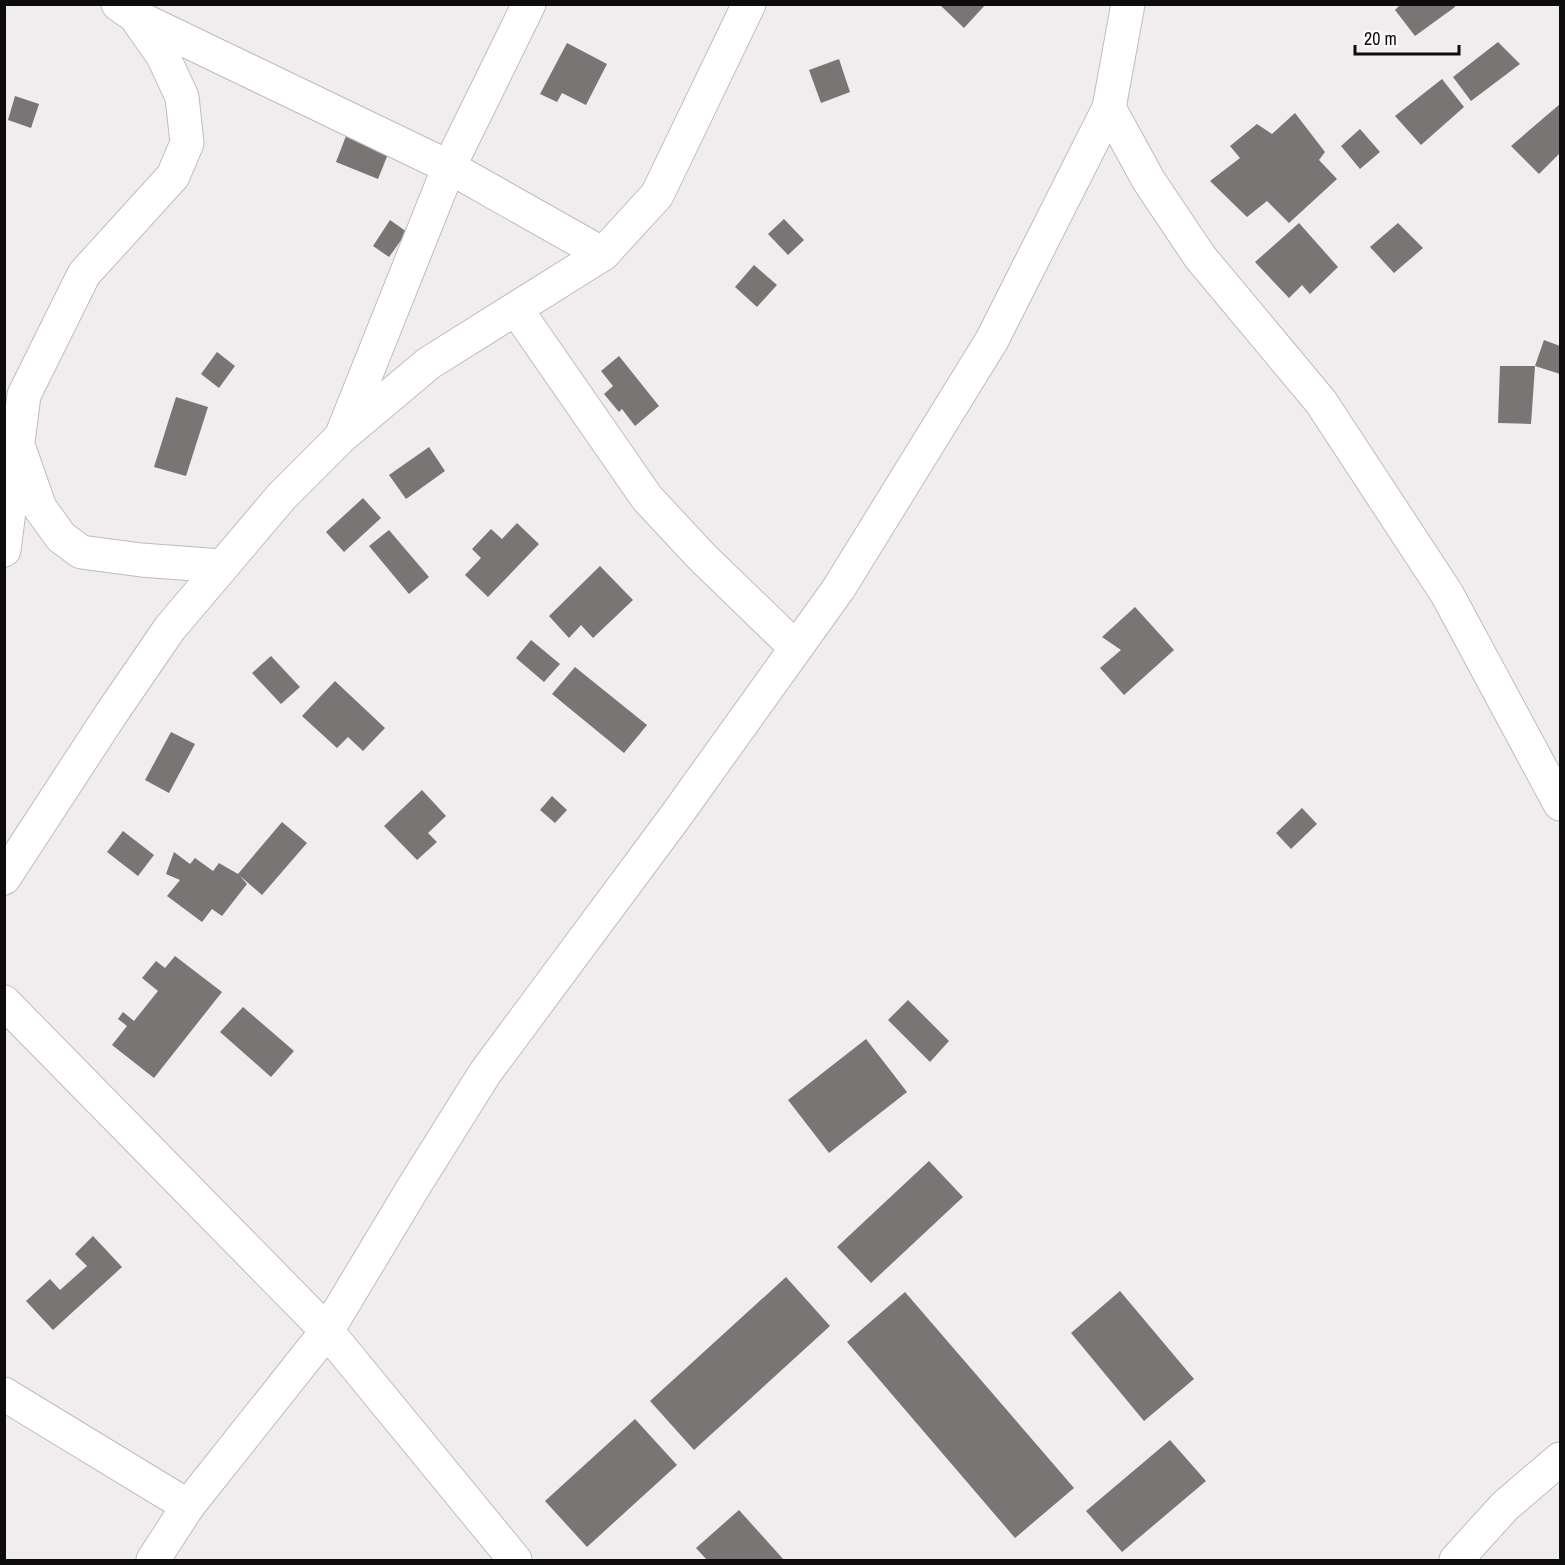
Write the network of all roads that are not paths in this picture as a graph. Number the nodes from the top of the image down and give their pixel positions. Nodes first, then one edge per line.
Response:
1 (529, 4) edge
2 (749, 4) edge
3 (1128, 4) edge
4 (126, 10) edge
5 (1109, 108) junction
6 (449, 167) junction
7 (603, 254) junction
8 (516, 309) junction
9 (342, 436) junction
10 (18, 445) junction
11 (4, 550) edge
12 (221, 566) junction
13 (796, 648) junction
14 (1560, 804) edge
15 (4, 878) edge
16 (4, 1002) edge
17 (327, 1331) junction
18 (4, 1394) edge
19 (1560, 1459) edge
20 (188, 1506) junction
21 (153, 1560) edge
22 (515, 1560) edge
23 (1456, 1560) edge

1 - 6 street
2 - 7 street
3 - 5 street
4 - 6 street
4 - 10 street
5 - 13 street
5 - 14 street
6 - 7 street
6 - 9 street
7 - 8 street
8 - 9 street
8 - 13 street
9 - 12 street
10 - 11 street
10 - 12 street
12 - 15 street
13 - 17 street
16 - 17 street
17 - 20 street
17 - 22 street
18 - 20 street
19 - 23 street
20 - 21 street

